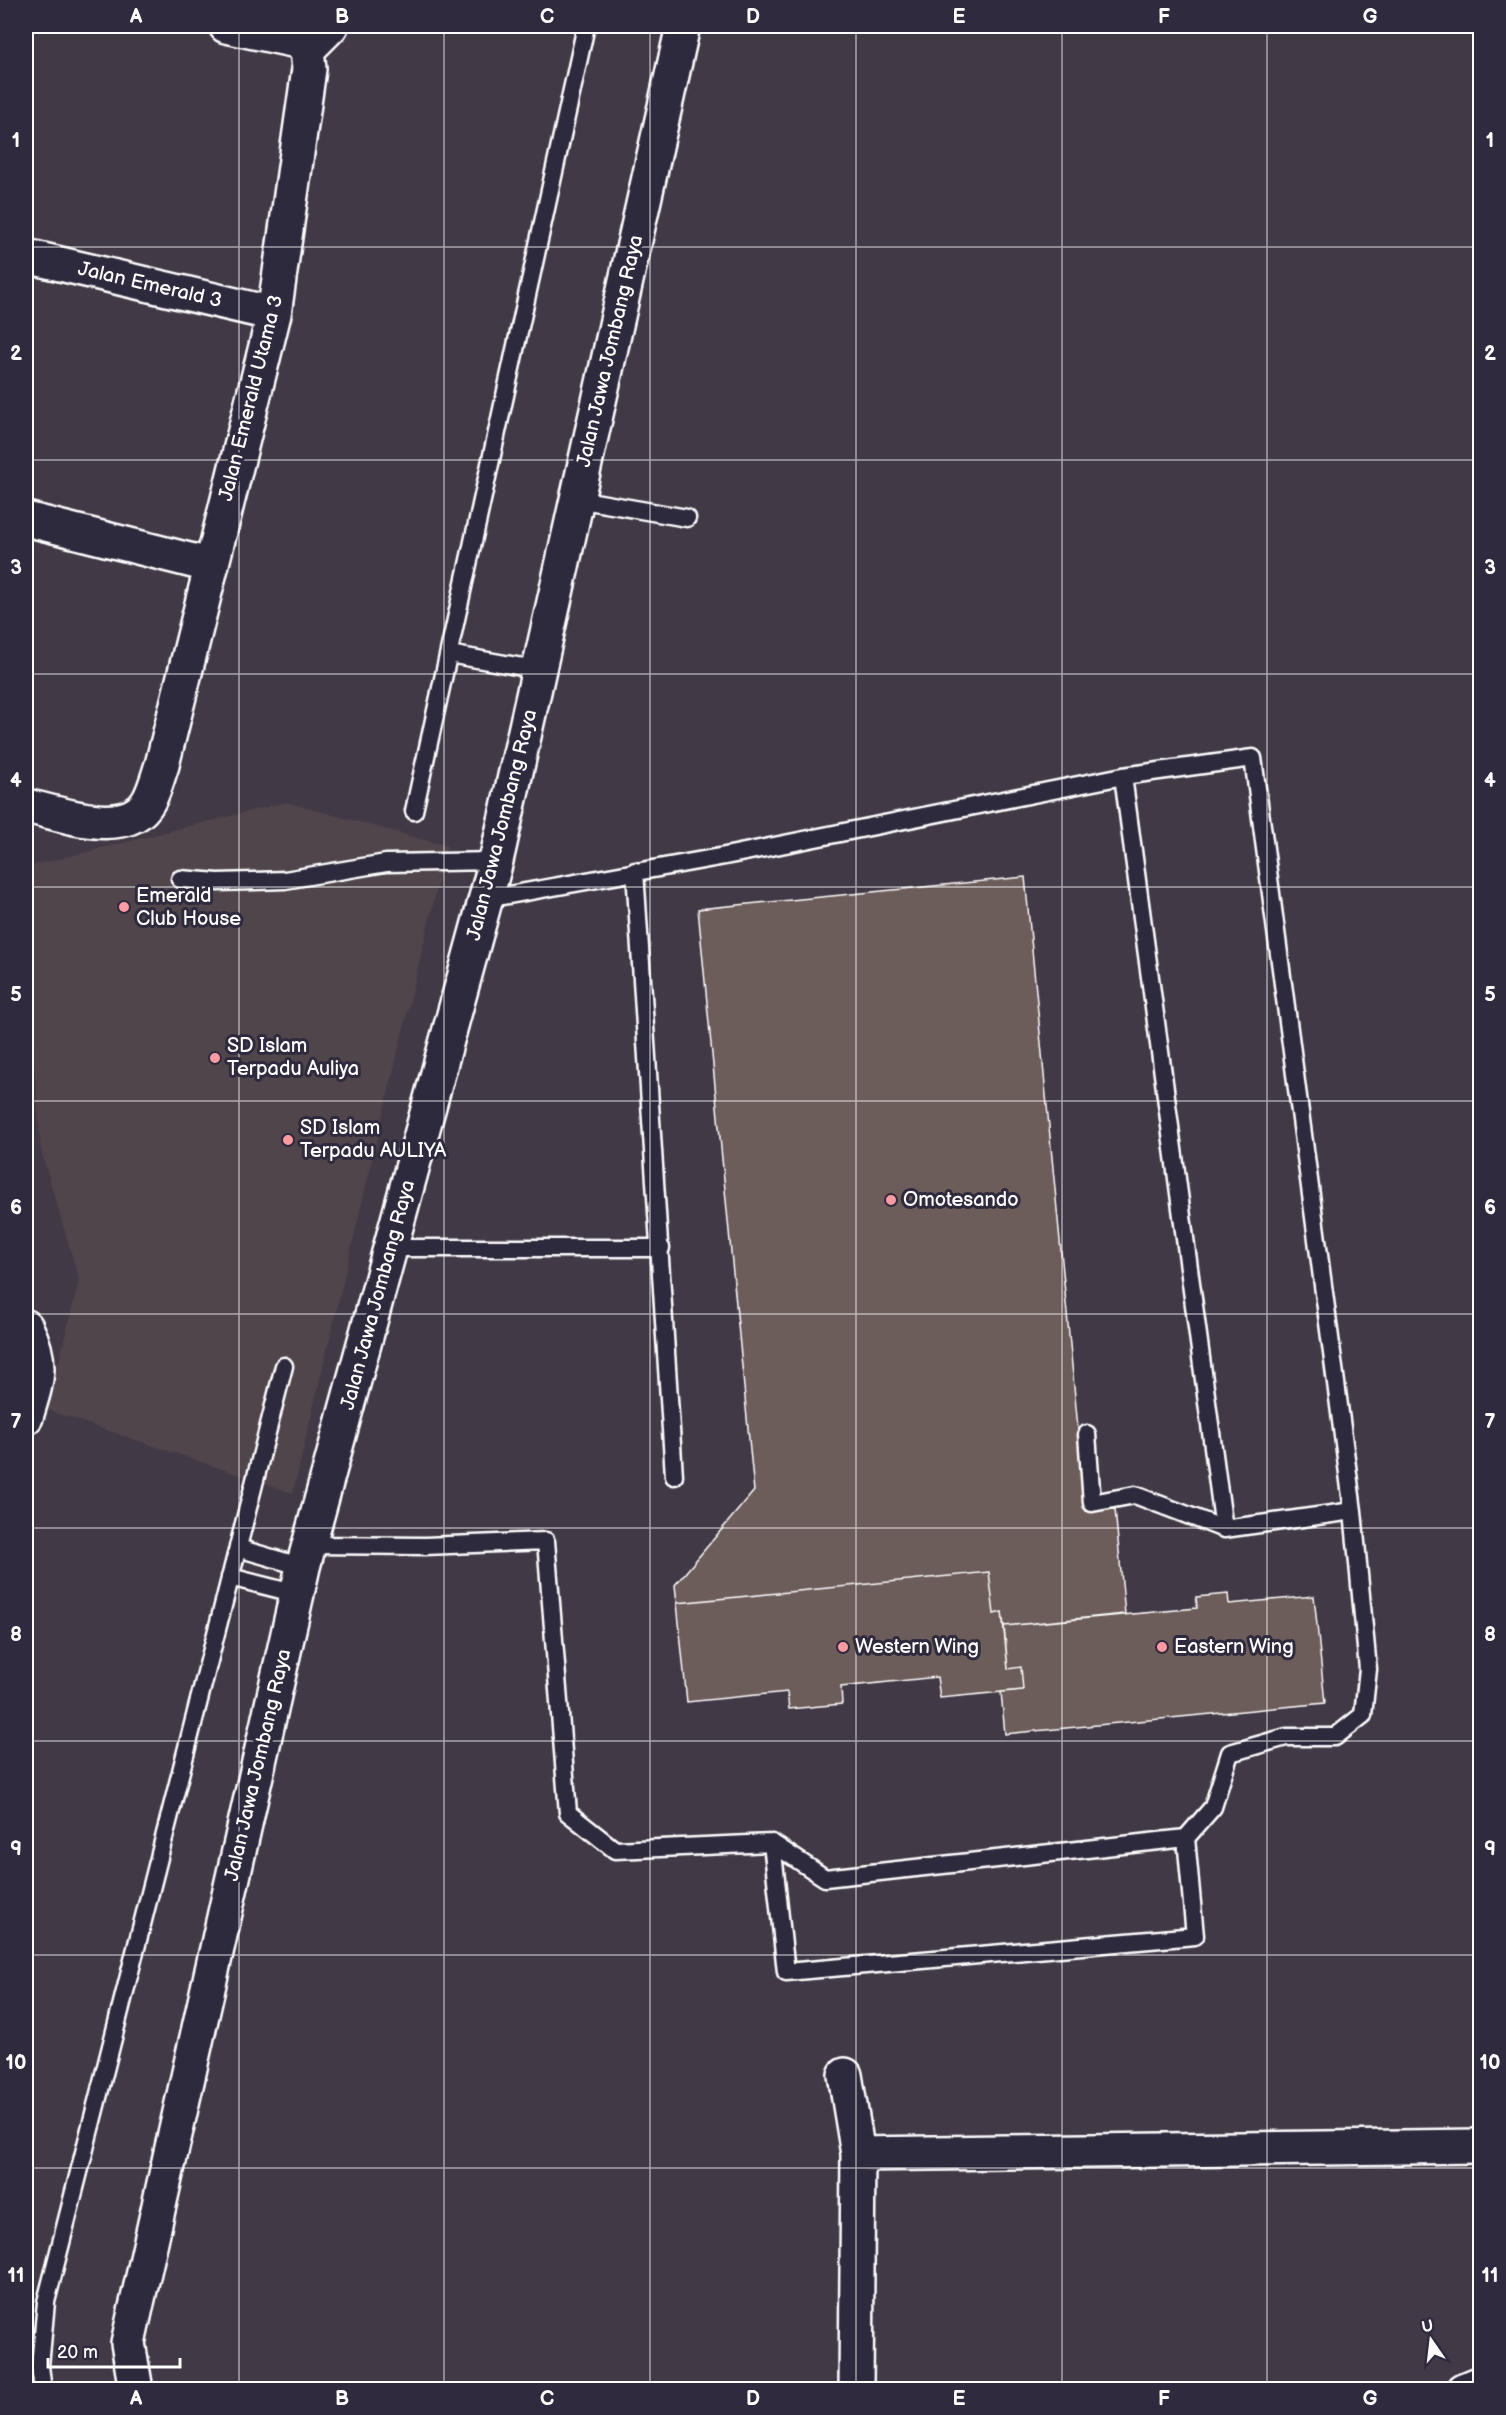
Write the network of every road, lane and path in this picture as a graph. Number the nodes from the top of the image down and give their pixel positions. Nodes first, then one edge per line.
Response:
1 (226, 26) edge
2 (331, 26) edge
3 (586, 26) edge
4 (683, 26) edge
5 (307, 50) junction
6 (26, 256) edge
7 (273, 314) junction
8 (577, 499) junction
9 (26, 519) edge
10 (687, 519) dead end
11 (209, 566) junction
12 (448, 654) junction
13 (539, 670) junction
14 (1123, 776) junction
15 (26, 806) edge
16 (414, 811) dead end
17 (496, 861) junction
18 (635, 871) junction
19 (180, 879) dead end
20 (486, 899) junction
21 (391, 1248) junction
22 (661, 1248) junction
23 (26, 1327) edge
24 (284, 1366) dead end
25 (26, 1417) edge
26 (1087, 1434) dead end
27 (674, 1476) dead end
28 (1353, 1511) junction
29 (1224, 1529) junction
30 (238, 1548) junction
31 (303, 1568) junction
32 (230, 1577) junction
33 (1186, 1838) junction
34 (772, 1843) junction
35 (845, 2075) dead end
36 (1480, 2146) edge
37 (858, 2154) junction
38 (1480, 2383) edge
39 (43, 2390) edge
40 (136, 2390) edge
41 (856, 2390) edge
42 (1463, 2390) edge

1 - 5 street
2 - 5 street
3 - 12 lane
4 - 8 street, Jalan Jawa Jombang Raya
5 - 7 street, Jalan Emerald Utama 3
6 - 7 street, Jalan Emerald 3
7 - 11 street, Jalan Emerald Utama 3
8 - 10 lane
8 - 13 street, Jalan Jawa Jombang Raya
9 - 11 street
11 - 15 street, Jalan Emerald Utama 3
12 - 13 lane
12 - 16 lane
13 - 17 street, Jalan Jawa Jombang Raya
14 - 18 lane
14 - 28 lane
14 - 29 lane
17 - 19 lane
17 - 20 street, Jalan Jawa Jombang Raya
18 - 20 lane
18 - 22 lane
20 - 21 street, Jalan Jawa Jombang Raya
21 - 22 lane
21 - 31 street, Jalan Jawa Jombang Raya
22 - 27 lane
23 - 25 street
24 - 30 lane
26 - 29 lane
28 - 29 lane
28 - 33 lane
30 - 31 lane
30 - 32 lane
31 - 32 lane
31 - 34 lane
31 - 40 street, Jalan Jawa Jombang Raya
32 - 39 lane
33 - 34 lane
33 - 34 lane
35 - 37 street
36 - 37 street
37 - 41 street
38 - 42 street

